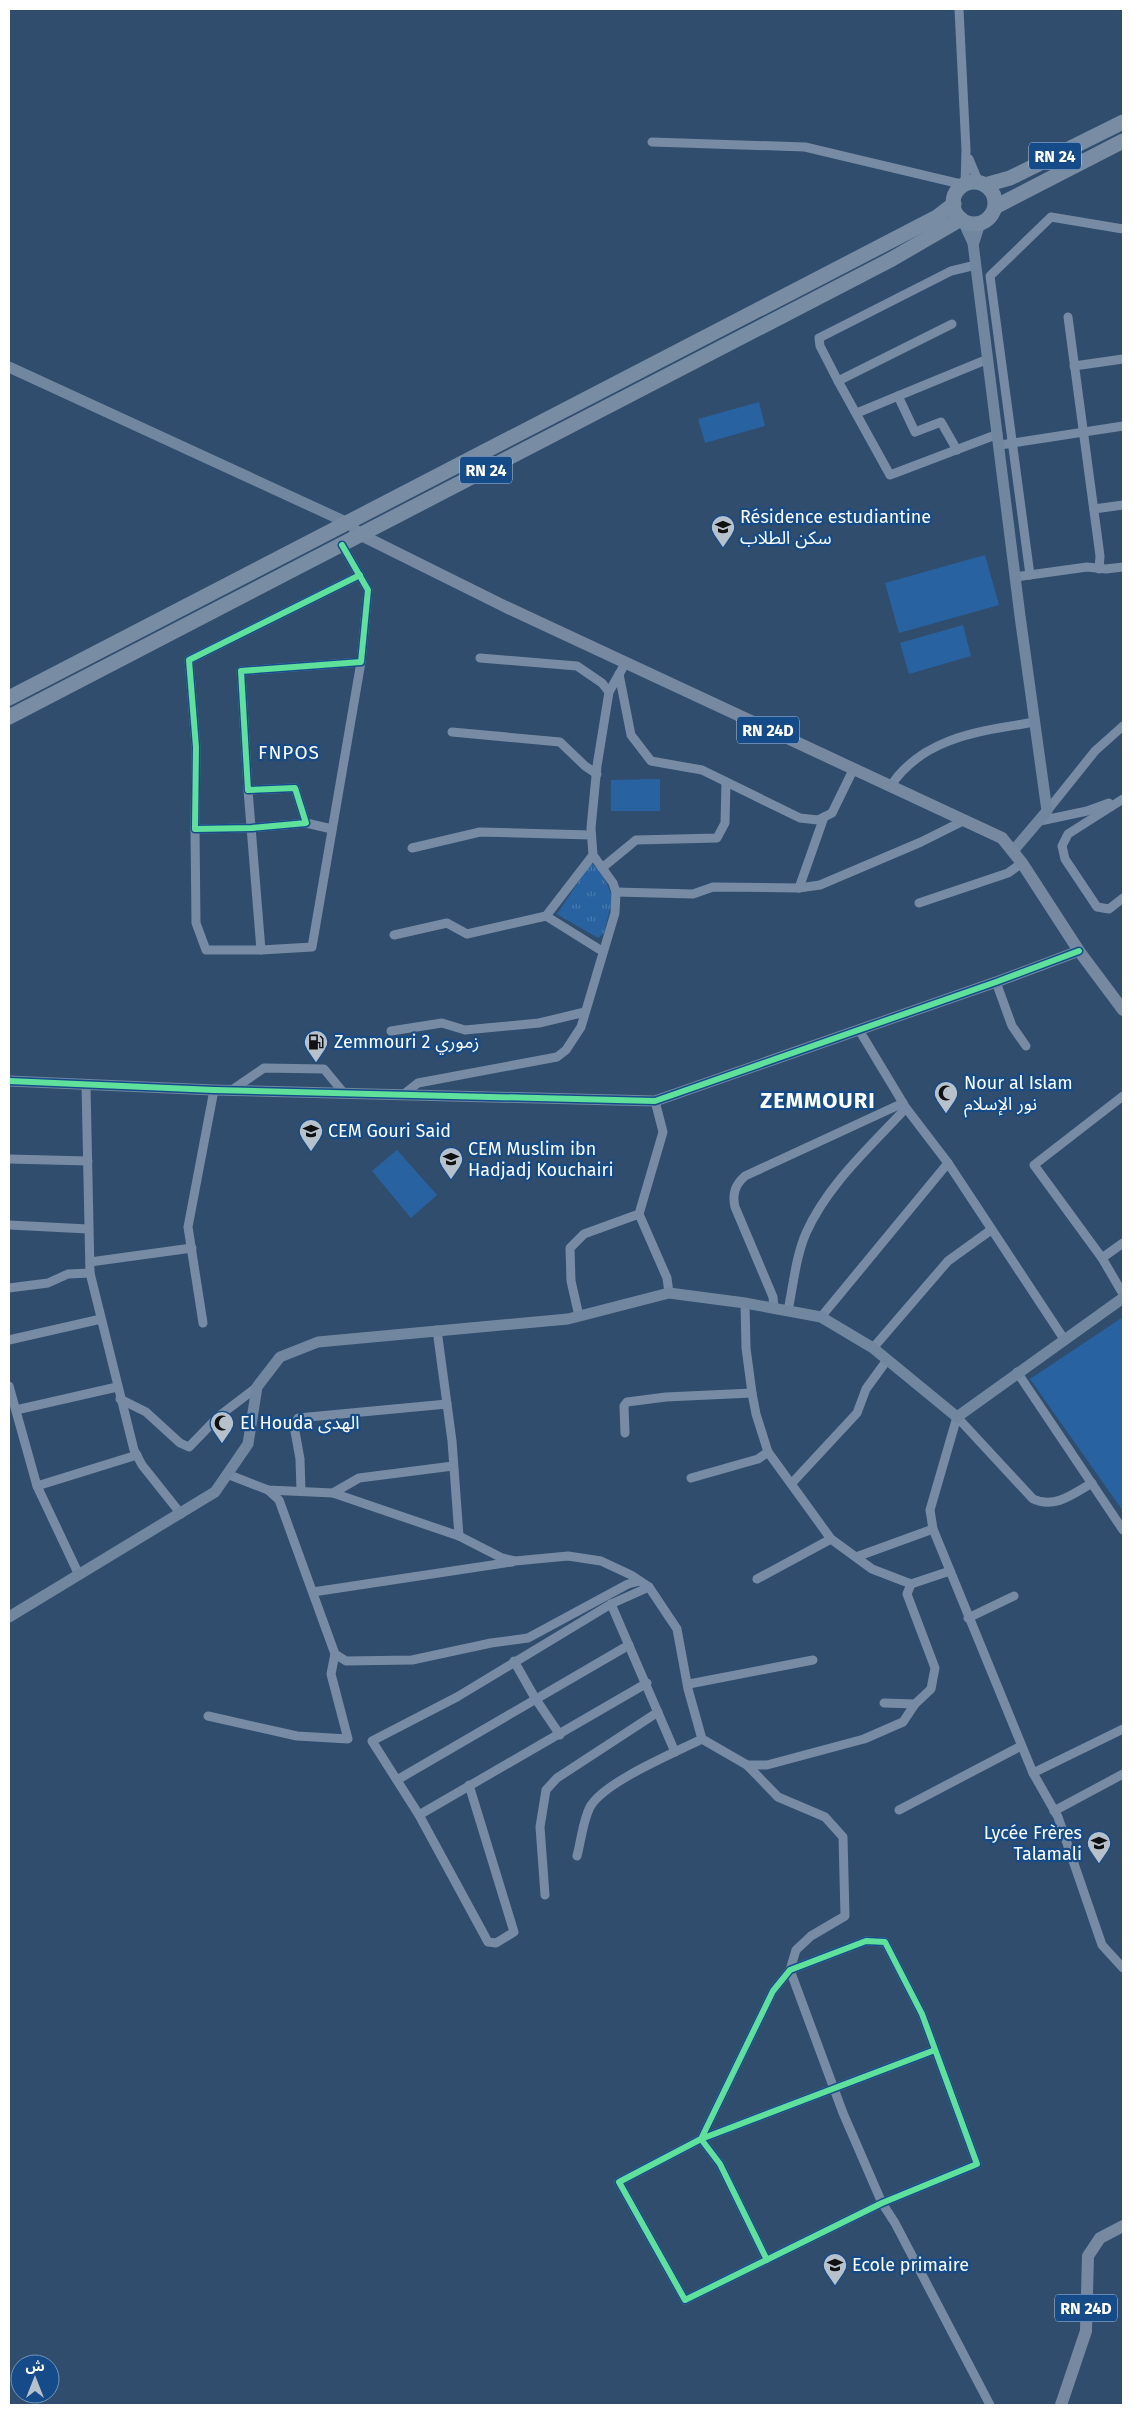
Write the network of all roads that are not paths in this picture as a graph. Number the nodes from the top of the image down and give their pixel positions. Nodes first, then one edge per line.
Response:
1 (959, 9) edge
2 (1123, 122) edge
3 (1123, 141) edge
4 (652, 142) dead end
5 (966, 150) junction
6 (976, 184) junction
7 (954, 204) junction
8 (995, 207) junction
9 (962, 220) junction
10 (980, 223) junction
11 (1123, 229) edge
12 (974, 243) junction
13 (976, 264) junction
14 (1068, 318) dead end
15 (952, 324) dead end
16 (988, 358) junction
17 (1123, 359) edge
18 (1074, 366) junction
19 (9, 367) edge
20 (838, 382) junction
21 (898, 396) junction
22 (856, 413) junction
23 (1123, 426) edge
24 (1084, 432) junction
25 (999, 440) junction
26 (1014, 443) junction
27 (957, 450) junction
28 (1123, 505) edge
29 (1094, 509) junction
30 (348, 523) junction
31 (361, 536) junction
32 (342, 545) junction
33 (1123, 567) edge
34 (1099, 568) junction
35 (360, 575) junction
36 (1030, 575) junction
37 (1016, 577) junction
38 (480, 658) dead end
39 (361, 662) junction
40 (623, 668) junction
41 (609, 692) junction
42 (9, 698) edge
43 (9, 717) edge
44 (1035, 722) junction
45 (1123, 726) edge
46 (452, 732) dead end
47 (853, 770) junction
48 (596, 774) junction
49 (726, 782) junction
50 (890, 787) junction
51 (248, 790) junction
52 (1123, 798) edge
53 (1047, 811) junction
54 (824, 817) junction
55 (963, 820) junction
56 (1040, 821) junction
57 (306, 823) junction
58 (252, 828) junction
59 (195, 829) junction
60 (332, 829) junction
61 (591, 836) junction
62 (412, 848) dead end
63 (1013, 851) junction
64 (593, 854) junction
65 (1022, 863) junction
66 (602, 868) junction
67 (799, 888) junction
68 (616, 892) junction
69 (1123, 898) edge
70 (918, 902) dead end
71 (546, 916) junction
72 (394, 935) dead end
73 (261, 950) junction
74 (602, 951) junction
75 (1079, 951) junction
76 (996, 982) junction
77 (1123, 1010) edge
78 (585, 1012) junction
79 (859, 1030) junction
80 (391, 1031) dead end
81 (1026, 1046) dead end
82 (9, 1081) edge
83 (86, 1085) junction
84 (214, 1090) junction
85 (232, 1090) junction
86 (343, 1092) junction
87 (404, 1094) junction
88 (1123, 1096) edge
89 (655, 1102) junction
90 (904, 1106) junction
91 (9, 1159) edge
92 (88, 1161) junction
93 (948, 1163) junction
94 (640, 1214) junction
95 (9, 1225) edge
96 (88, 1229) junction
97 (991, 1230) junction
98 (1123, 1243) edge
99 (192, 1248) junction
100 (1102, 1258) junction
101 (90, 1262) junction
102 (90, 1273) junction
103 (9, 1288) edge
104 (669, 1293) junction
105 (1123, 1296) edge
106 (745, 1303) junction
107 (774, 1308) junction
108 (788, 1311) junction
109 (580, 1316) junction
110 (821, 1317) junction
111 (101, 1319) junction
112 (203, 1323) dead end
113 (437, 1330) junction
114 (1064, 1339) junction
115 (9, 1340) edge
116 (873, 1348) junction
117 (887, 1360) junction
118 (1017, 1372) junction
119 (9, 1386) edge
120 (117, 1387) junction
121 (257, 1387) junction
122 (752, 1393) junction
123 (120, 1399) junction
124 (447, 1404) junction
125 (16, 1410) junction
126 (957, 1417) junction
127 (625, 1433) dead end
128 (768, 1452) junction
129 (137, 1455) junction
130 (454, 1466) junction
131 (227, 1474) junction
132 (692, 1478) dead end
133 (792, 1483) junction
134 (1092, 1483) junction
135 (36, 1486) junction
136 (268, 1490) junction
137 (301, 1491) junction
138 (333, 1493) junction
139 (181, 1514) junction
140 (933, 1529) junction
141 (1123, 1530) edge
142 (459, 1536) junction
143 (830, 1539) junction
144 (856, 1557) junction
145 (515, 1561) junction
146 (950, 1571) junction
147 (79, 1575) junction
148 (757, 1579) dead end
149 (630, 1580) junction
150 (911, 1584) junction
151 (648, 1587) junction
152 (313, 1592) junction
153 (1014, 1596) dead end
154 (611, 1604) junction
155 (9, 1617) edge
156 (968, 1618) junction
157 (629, 1645) junction
158 (334, 1654) junction
159 (813, 1660) dead end
160 (514, 1661) junction
161 (646, 1683) junction
162 (689, 1684) junction
163 (535, 1698) junction
164 (884, 1703) dead end
165 (915, 1704) junction
166 (658, 1712) junction
167 (208, 1716) dead end
168 (1123, 1729) edge
169 (560, 1735) junction
170 (702, 1739) junction
171 (1021, 1746) junction
172 (676, 1752) junction
173 (747, 1765) junction
174 (1032, 1773) junction
175 (1123, 1774) edge
176 (397, 1780) junction
177 (470, 1785) junction
178 (899, 1810) dead end
179 (1054, 1811) junction
180 (420, 1815) junction
181 (577, 1856) dead end
182 (545, 1895) dead end
183 (1123, 1968) edge
184 (790, 1970) junction
185 (935, 2050) junction
186 (834, 2088) junction
187 (701, 2139) junction
188 (882, 2203) junction
189 (1123, 2226) edge
190 (767, 2260) junction
191 (990, 2405) edge
192 (1061, 2405) edge

1 - 5 street
2 - 6 highway, RN 24
3 - 8 highway, RN 24
4 - 6 street
5 - 6 street
5 - 6 street
6 - 7 highway
6 - 8 highway
7 - 9 highway
7 - 30 highway, RN 24
8 - 10 highway
9 - 10 highway
9 - 12 street
9 - 31 highway, RN 24
10 - 12 street
11 - 26 street
12 - 13 street
13 - 16 street
13 - 20 street
14 - 18 street
15 - 20 street
16 - 21 street
16 - 25 street
17 - 18 street
18 - 24 street
19 - 30 street
20 - 22 street
21 - 22 street
21 - 27 street
22 - 27 street
23 - 24 street
24 - 26 street
24 - 29 street
25 - 26 street
25 - 27 street
25 - 37 street
26 - 36 street
28 - 29 street
29 - 34 street
30 - 31 main road, RN 24D
30 - 42 highway, RN 24
31 - 32 highway, RN 24
31 - 40 main road, RN 24D
32 - 35 street
32 - 43 highway, RN 24
33 - 34 street
34 - 36 street
35 - 39 street
35 - 59 street
36 - 37 street
37 - 44 street
38 - 41 street
39 - 51 street
39 - 60 street
40 - 41 street
40 - 47 main road, RN 24D
40 - 49 street
41 - 48 street
44 - 50 street
44 - 53 street
45 - 53 street
46 - 48 street
47 - 50 main road, RN 24D
47 - 54 street
48 - 61 street
49 - 54 street
49 - 66 street
50 - 55 main road, RN 24D
51 - 57 street
51 - 58 street
52 - 56 street
52 - 69 street
53 - 56 street
54 - 67 street
55 - 63 main road, RN 24D
55 - 67 street
56 - 63 street
57 - 58 street
57 - 60 street
58 - 59 street
58 - 73 street
59 - 73 street
60 - 73 street
61 - 62 street
61 - 64 street
63 - 65 main road, RN 24D
64 - 66 street
64 - 71 street
65 - 70 street
65 - 75 main road, RN 24D
66 - 68 street
67 - 68 street
68 - 74 street
71 - 72 street
71 - 74 street
74 - 78 street
75 - 76 street
75 - 77 main road, RN 24D
76 - 79 street
76 - 81 street
78 - 80 street
78 - 87 street
79 - 89 street
79 - 90 street
82 - 83 street
83 - 84 street
83 - 92 street
84 - 85 street
84 - 99 street
85 - 86 street
85 - 86 street
86 - 87 street
87 - 89 street
88 - 100 street
89 - 94 street
90 - 93 street
90 - 107 street
90 - 108 street
91 - 92 street
92 - 96 street
93 - 97 street
93 - 110 street
94 - 104 street
94 - 109 street
95 - 96 street
96 - 101 street
97 - 114 street
97 - 116 street
98 - 100 street
99 - 101 street
99 - 112 street
100 - 105 street
101 - 102 street
102 - 103 street
102 - 111 street
104 - 106 street
104 - 109 street
105 - 114 street
106 - 107 street
106 - 122 street
107 - 108 street
108 - 110 street
109 - 113 street
110 - 116 street
111 - 115 street
111 - 120 street
113 - 121 street
113 - 124 street
114 - 118 street
116 - 117 street
117 - 126 street
117 - 133 street
118 - 126 street
118 - 134 street
119 - 125 street
120 - 123 street
120 - 125 street
121 - 123 street
121 - 131 street
122 - 127 street
122 - 128 street
123 - 129 street
124 - 130 street
124 - 137 street
125 - 135 street
126 - 134 street
126 - 140 street
128 - 132 street
128 - 133 street
129 - 135 street
129 - 139 street
130 - 138 street
130 - 142 street
131 - 136 street
131 - 139 street
133 - 143 street
134 - 141 street
135 - 147 street
136 - 137 street
136 - 152 street
137 - 138 street
138 - 142 street
139 - 147 street
140 - 144 street
140 - 146 street
142 - 145 street
143 - 144 street
143 - 148 street
144 - 150 street
145 - 149 street
145 - 152 street
146 - 150 street
146 - 156 street
147 - 155 street
149 - 151 street
149 - 158 street
150 - 165 street
151 - 154 street
151 - 162 street
152 - 158 street
153 - 156 street
154 - 157 street
154 - 160 street
156 - 171 street
157 - 161 street
157 - 163 street
158 - 167 street
159 - 162 street
160 - 163 street
160 - 176 street
161 - 166 street
161 - 169 street
162 - 170 street
163 - 169 street
163 - 176 street
164 - 165 street
165 - 173 street
166 - 172 street
166 - 182 street
168 - 174 street
169 - 177 street
170 - 172 street
170 - 173 street
171 - 174 street
171 - 178 street
172 - 181 street
173 - 184 street
174 - 179 street
175 - 179 street
176 - 180 street
177 - 180 street
177 - 180 street
179 - 183 street
184 - 185 street
184 - 186 street
184 - 187 street
185 - 186 street
185 - 188 street
186 - 187 street
186 - 188 street
187 - 190 street
187 - 190 street
188 - 190 street
188 - 191 street
189 - 192 main road, RN 24D

